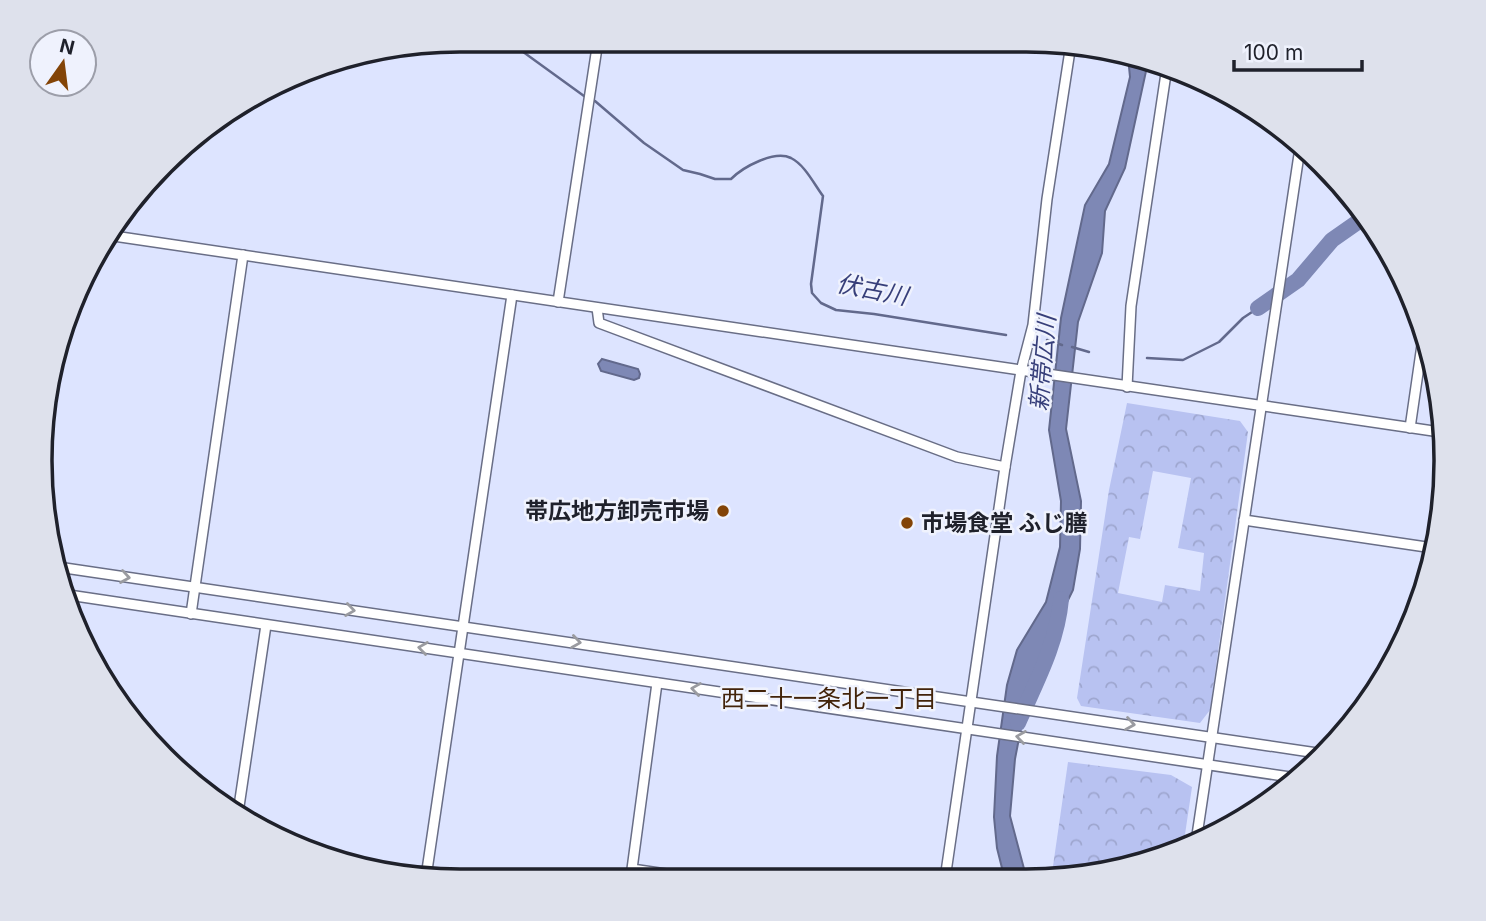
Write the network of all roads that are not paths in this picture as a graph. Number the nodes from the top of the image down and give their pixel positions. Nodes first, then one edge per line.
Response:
1 (596, 52) edge
2 (1069, 55) edge
3 (1165, 77) edge
4 (1299, 157) edge
5 (119, 237) edge
6 (243, 255) junction
7 (512, 295) junction
8 (558, 302) junction
9 (597, 308) junction
10 (1420, 356) edge
11 (1021, 371) junction
12 (1127, 387) junction
13 (1261, 406) junction
14 (1410, 428) junction
15 (1433, 431) edge
16 (1005, 467) junction
17 (1244, 520) junction
18 (1424, 547) edge
19 (67, 568) edge
20 (195, 587) junction
21 (76, 596) edge
22 (191, 614) junction
23 (266, 625) junction
24 (463, 626) junction
25 (458, 653) junction
26 (657, 683) junction
27 (971, 701) junction
28 (967, 729) junction
29 (1212, 737) junction
30 (1311, 752) edge
31 (1208, 765) junction
32 (1285, 775) edge
33 (239, 803) edge
34 (1198, 830) edge
35 (427, 867) edge
36 (632, 869) edge
37 (947, 869) edge

1 - 8 street
2 - 11 street
3 - 12 street
4 - 13 street
5 - 6 street
6 - 7 street
6 - 20 street
7 - 8 street
7 - 24 street
8 - 9 street
9 - 11 street
9 - 16 street
10 - 14 street
11 - 12 street
11 - 16 street
12 - 13 street
13 - 14 street
13 - 17 street
14 - 15 street
16 - 27 street
17 - 18 street
17 - 29 street
19 -> 20 street
20 - 22 street
20 -> 24 street
21 - 22 street
22 - 23 street
25 -> 23 street
23 - 33 street
24 - 25 street
24 -> 27 street
25 - 26 street
25 - 35 street
28 -> 26 street
26 - 36 street
27 - 28 street
27 -> 29 street
31 -> 28 street
28 - 37 street
29 - 30 street
29 - 31 street
31 - 32 street
31 - 34 street

